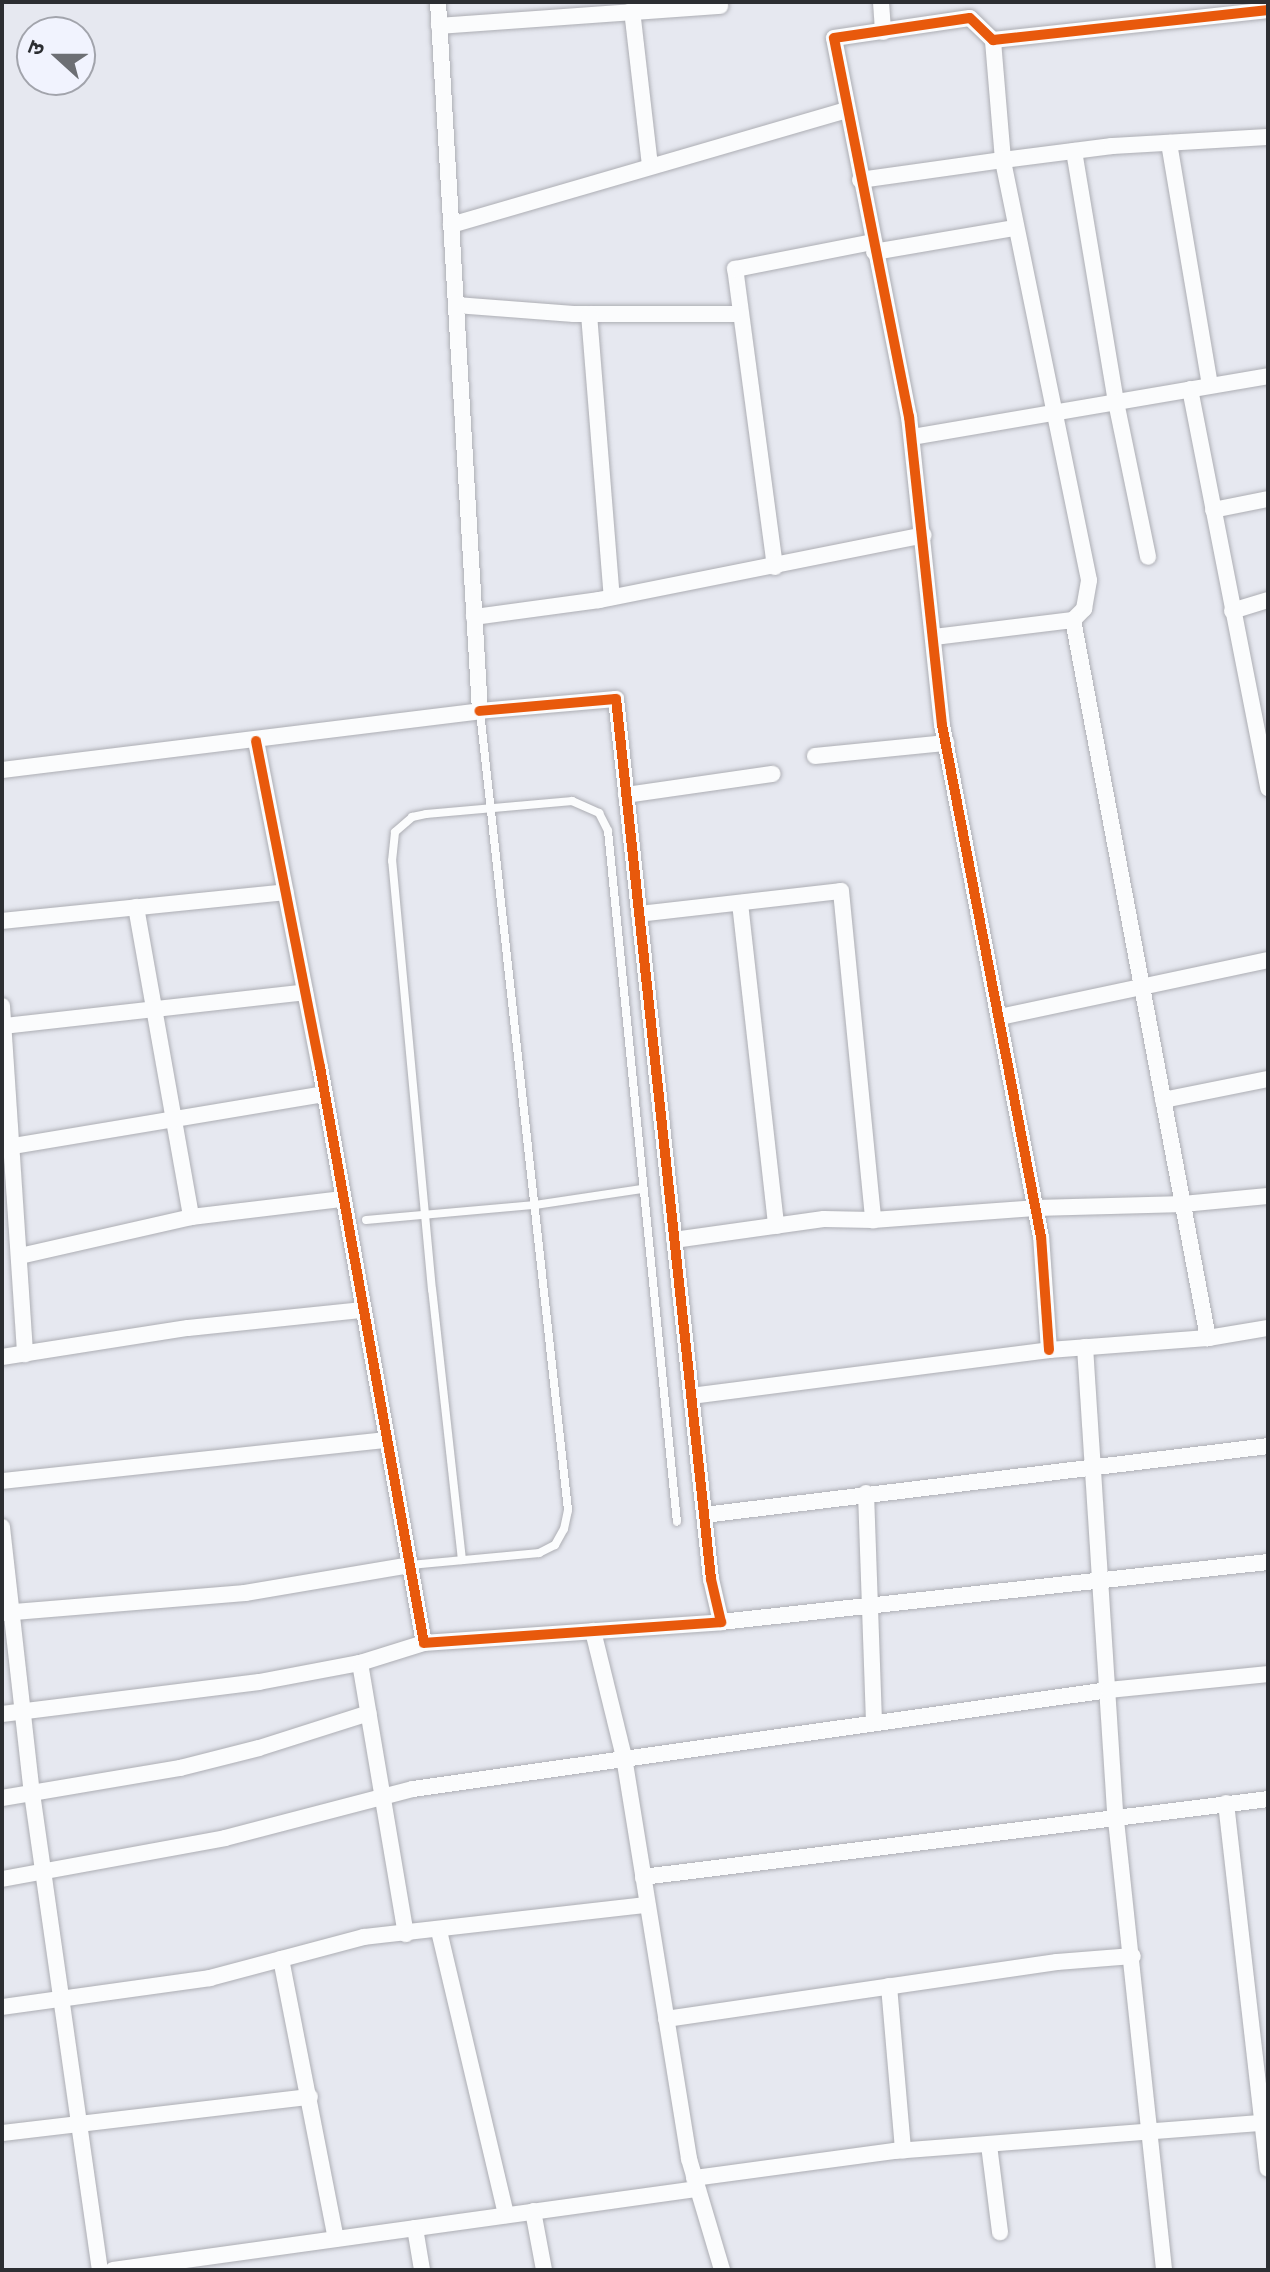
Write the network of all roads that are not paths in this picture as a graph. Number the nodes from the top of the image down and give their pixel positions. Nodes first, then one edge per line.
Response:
1 (438, 2) edge
2 (881, 2) edge
3 (720, 6) dead end
4 (632, 10) junction
5 (1268, 10) edge
6 (439, 26) junction
7 (883, 32) junction
8 (993, 40) junction
9 (848, 110) junction
10 (1266, 137) edge
11 (1169, 143) junction
12 (1074, 151) junction
13 (1268, 155) edge
14 (1003, 160) junction
15 (650, 166) junction
16 (860, 180) junction
17 (451, 225) junction
18 (1015, 228) junction
19 (873, 247) junction
20 (456, 305) junction
21 (589, 314) junction
22 (740, 314) junction
23 (1268, 376) edge
24 (1210, 385) junction
25 (1190, 389) junction
26 (1116, 402) junction
27 (1054, 410) junction
28 (912, 437) junction
29 (1268, 499) edge
30 (1213, 510) junction
31 (924, 535) junction
32 (1148, 557) dead end
33 (775, 567) junction
34 (612, 597) junction
35 (1268, 600) edge
36 (1232, 611) junction
37 (474, 617) junction
38 (1073, 620) junction
39 (934, 637) junction
40 (480, 711) junction
41 (256, 741) junction
42 (946, 743) junction
43 (815, 756) dead end
44 (2, 770) edge
45 (772, 774) dead end
46 (1268, 788) edge
47 (626, 795) junction
48 (491, 809) junction
49 (286, 892) junction
50 (740, 903) junction
51 (136, 907) junction
52 (639, 914) junction
53 (2, 921) edge
54 (1268, 960) edge
55 (1141, 986) junction
56 (305, 992) junction
57 (2, 1006) edge
58 (153, 1007) junction
59 (1000, 1017) junction
60 (4, 1026) edge
61 (1268, 1079) edge
62 (325, 1094) junction
63 (1163, 1100) junction
64 (174, 1121) junction
65 (13, 1146) junction
66 (642, 1189) junction
67 (1268, 1196) edge
68 (343, 1199) junction
69 (1183, 1204) junction
70 (535, 1205) junction
71 (1035, 1208) junction
72 (425, 1215) junction
73 (191, 1217) junction
74 (366, 1220) dead end
75 (873, 1220) junction
76 (776, 1226) junction
77 (674, 1240) junction
78 (20, 1256) junction
79 (363, 1310) junction
80 (1268, 1328) edge
81 (1208, 1338) junction
82 (1085, 1347) junction
83 (1049, 1350) junction
84 (25, 1354) junction
85 (2, 1357) edge
86 (691, 1396) junction
87 (386, 1440) junction
88 (1268, 1446) edge
89 (1091, 1466) junction
90 (2, 1481) edge
91 (866, 1493) junction
92 (704, 1515) junction
93 (677, 1522) dead end
94 (2, 1527) edge
95 (462, 1560) junction
96 (1268, 1562) edge
97 (410, 1565) junction
98 (1100, 1583) junction
99 (870, 1604) junction
100 (7, 1613) edge
101 (721, 1622) junction
102 (593, 1631) junction
103 (424, 1643) junction
104 (360, 1663) junction
105 (1268, 1674) edge
106 (1109, 1690) junction
107 (23, 1710) junction
108 (369, 1713) junction
109 (2, 1714) edge
110 (874, 1722) junction
111 (624, 1757) junction
112 (32, 1793) junction
113 (385, 1796) junction
114 (2, 1798) edge
115 (1268, 1799) edge
116 (1226, 1803) junction
117 (1116, 1820) junction
118 (44, 1873) junction
119 (643, 1877) junction
120 (2, 1879) edge
121 (647, 1905) junction
122 (439, 1931) junction
123 (406, 1934) junction
124 (1133, 1956) junction
125 (281, 1959) junction
126 (889, 1986) junction
127 (63, 1998) junction
128 (2, 2007) edge
129 (666, 2019) junction
130 (310, 2097) junction
131 (1266, 2123) edge
132 (78, 2127) junction
133 (2, 2133) edge
134 (1149, 2133) junction
135 (989, 2145) junction
136 (903, 2150) junction
137 (1268, 2169) edge
138 (696, 2183) junction
139 (533, 2211) junction
140 (506, 2215) junction
141 (415, 2228) junction
142 (1000, 2232) dead end
143 (336, 2239) junction
144 (100, 2270) edge
145 (113, 2270) edge
146 (422, 2270) edge
147 (544, 2270) edge
148 (722, 2270) edge
149 (1164, 2270) edge

1 - 6 street
2 - 7 street
3 - 4 street
4 - 6 street
4 - 15 street
5 - 8 street
6 - 17 street
7 - 8 street
7 - 9 street
8 - 14 street
9 - 15 street
9 - 16 street
10 - 11 street
10 - 13 street
11 - 12 street
11 - 24 street
12 - 14 street
12 - 26 street
14 - 16 street
14 - 18 street
15 - 17 street
16 - 19 street
17 - 20 street
18 - 19 street
18 - 27 street
19 - 22 street
19 - 28 street
20 - 21 street
20 - 37 street
21 - 22 street
21 - 34 street
22 - 33 street
23 - 24 street
24 - 25 street
25 - 26 street
25 - 30 street
26 - 27 street
26 - 32 street
27 - 28 street
27 - 38 street
28 - 31 street
29 - 30 street
30 - 36 street
31 - 33 street
31 - 39 street
33 - 34 street
34 - 37 street
35 - 36 street
36 - 46 street
37 - 40 street
38 - 39 street
38 - 55 street
39 - 42 street
40 - 41 street
40 - 47 street
40 - 48 lane
41 - 44 street
41 - 49 street
42 - 43 street
42 - 59 street
45 - 47 street
47 - 52 street
48 - 66 lane
48 - 70 lane
48 - 72 lane
49 - 51 street
49 - 56 street
50 - 52 street
50 - 75 street
50 - 76 street
51 - 53 street
51 - 58 street
52 - 77 street
54 - 55 street
55 - 59 street
55 - 63 street
56 - 58 street
56 - 62 street
57 - 60 street
58 - 60 street
58 - 64 street
59 - 71 street
60 - 65 street
61 - 63 street
62 - 64 street
62 - 68 street
63 - 69 street
64 - 65 street
64 - 73 street
65 - 78 street
66 - 70 lane
66 - 93 lane
67 - 69 street
68 - 73 street
68 - 79 street
69 - 71 street
69 - 81 street
70 - 72 lane
70 - 95 lane
71 - 75 street
71 - 83 street
72 - 74 lane
72 - 95 lane
73 - 78 street
75 - 76 street
76 - 77 street
77 - 86 street
78 - 84 street
79 - 84 street
79 - 87 street
80 - 81 street
81 - 82 street
82 - 83 street
82 - 89 street
83 - 86 street
84 - 85 street
86 - 92 street
87 - 90 street
87 - 97 street
88 - 89 street
89 - 91 street
89 - 98 street
91 - 92 street
91 - 99 street
92 - 101 street
94 - 100 street
95 - 97 lane
96 - 98 street
97 - 100 street
97 - 103 street
98 - 99 street
98 - 106 street
99 - 101 street
99 - 110 street
100 - 107 street
101 - 102 street
102 - 103 street
102 - 111 street
103 - 104 street
104 - 107 street
104 - 108 street
105 - 106 street
106 - 110 street
106 - 117 street
107 - 109 street
107 - 112 street
108 - 112 street
108 - 113 street
110 - 111 street
111 - 113 street
111 - 119 street
112 - 114 street
112 - 118 street
113 - 118 street
113 - 123 street
115 - 116 street
116 - 117 street
116 - 131 street
117 - 119 street
117 - 124 street
118 - 120 street
118 - 127 street
119 - 121 street
121 - 122 street
121 - 129 street
122 - 123 street
122 - 140 street
123 - 125 street
124 - 126 street
124 - 134 street
125 - 127 street
125 - 130 street
126 - 129 street
126 - 136 street
127 - 128 street
127 - 132 street
129 - 138 street
130 - 132 street
130 - 143 street
131 - 134 street
131 - 137 street
132 - 133 street
132 - 144 street
134 - 135 street
134 - 149 street
135 - 136 street
135 - 142 street
136 - 138 street
138 - 139 street
138 - 148 street
139 - 140 street
139 - 147 street
140 - 141 street
141 - 143 street
141 - 146 street
143 - 145 street

